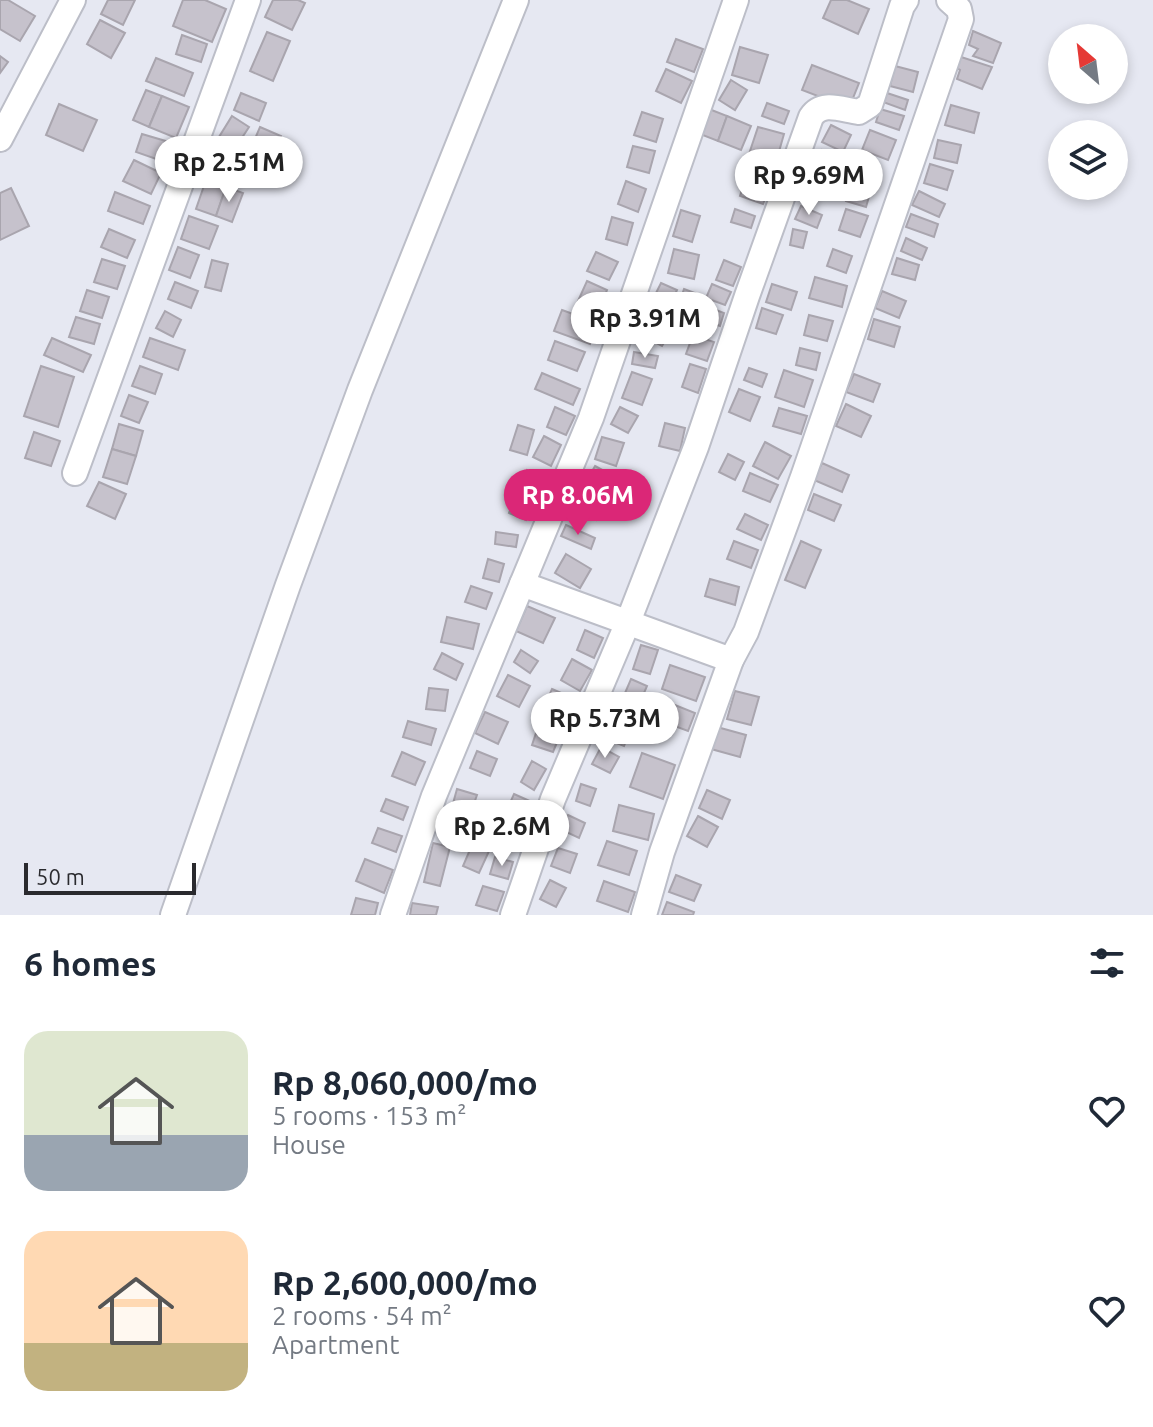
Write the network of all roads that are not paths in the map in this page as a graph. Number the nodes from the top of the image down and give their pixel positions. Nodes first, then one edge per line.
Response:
1 (73, 0) edge
2 (248, 0) edge
3 (516, 0) edge
4 (736, 0) edge
5 (906, 0) edge
6 (949, 0) edge
7 (0, 139) edge
8 (75, 473) dead end
9 (522, 584) junction
10 (628, 622) junction
11 (731, 660) junction
12 (173, 915) edge
13 (393, 915) edge
14 (513, 915) edge
15 (644, 915) edge

1 - 7 street
2 - 8 street
3 - 12 street
4 - 9 street
5 - 10 street
6 - 11 street
9 - 10 street
9 - 13 street
10 - 11 street
10 - 14 street
11 - 15 street

